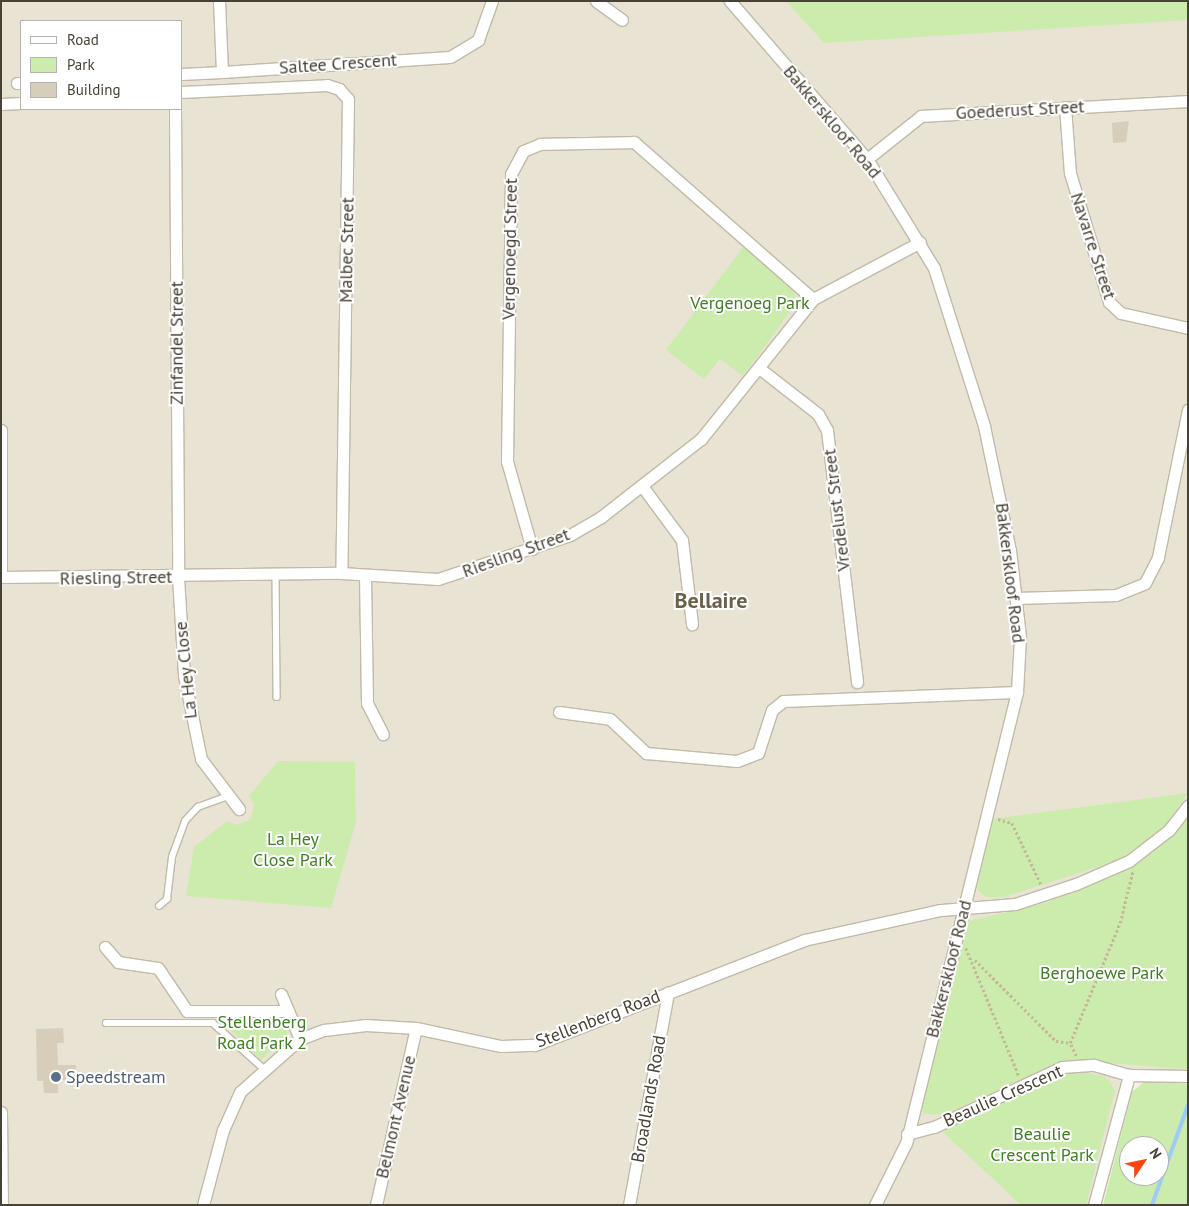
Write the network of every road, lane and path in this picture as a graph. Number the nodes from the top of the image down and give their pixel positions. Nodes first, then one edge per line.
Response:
1 (219, 1) edge
2 (492, 1) edge
3 (596, 1) edge
4 (730, 1) edge
5 (622, 20) dead end
6 (222, 72) junction
7 (182, 74) edge
8 (182, 92) edge
9 (1188, 101) edge
10 (20, 103) edge
11 (1, 104) edge
12 (1065, 107) junction
13 (175, 110) edge
14 (867, 159) junction
15 (920, 242) junction
16 (814, 299) junction
17 (1188, 328) edge
18 (759, 368) junction
19 (1188, 410) edge
20 (1, 430) edge
21 (642, 486) junction
22 (532, 549) junction
23 (340, 573) junction
24 (276, 575) junction
25 (365, 575) junction
26 (1, 576) edge
27 (178, 577) junction
28 (1016, 598) junction
29 (692, 624) dead end
30 (857, 682) dead end
31 (1017, 692) junction
32 (277, 697) dead end
33 (559, 712) dead end
34 (384, 734) dead end
35 (228, 796) junction
36 (1188, 806) edge
37 (240, 809) dead end
38 (987, 816) junction
39 (1128, 861) junction
40 (1045, 894) junction
41 (159, 906) dead end
42 (965, 908) junction
43 (958, 937) junction
44 (105, 947) dead end
45 (974, 958) junction
46 (668, 993) junction
47 (281, 994) dead end
48 (288, 1011) junction
49 (106, 1023) dead end
50 (416, 1028) junction
51 (300, 1039) junction
52 (1070, 1042) junction
53 (1080, 1064) junction
54 (263, 1068) junction
55 (1129, 1074) junction
56 (1188, 1076) edge
57 (1023, 1084) junction
58 (1, 1112) edge
59 (907, 1134) junction
60 (2, 1205) edge
61 (203, 1205) edge
62 (376, 1205) edge
63 (630, 1205) edge
64 (875, 1205) edge
65 (1094, 1205) edge

1 - 6 street
2 - 6 street, Saltee Crescent
3 - 5 street
4 - 14 street, Bakkerskloof Road
6 - 7 street, Saltee Crescent
8 - 23 street, Malbec Street
9 - 12 street, Goederust Street
10 - 11 street
12 - 14 street, Goederust Street
12 - 17 street, Navarre Street
13 - 27 street, Zinfandel Street
14 - 15 street, Bakkerskloof Road
15 - 16 street, Riesling Street
15 - 28 street, Bakkerskloof Road
16 - 18 street, Riesling Street
16 - 22 street, Vergenoegd Street
18 - 21 street, Riesling Street
18 - 30 street, Vredelust Street
19 - 28 street
20 - 26 street
21 - 22 street, Riesling Street
21 - 29 street
22 - 25 street, Riesling Street
23 - 24 street, Riesling Street
23 - 25 street, Riesling Street
24 - 27 street, Riesling Street
24 - 32 lane
25 - 34 street
26 - 27 street, Riesling Street
27 - 35 street, La Hey Close
28 - 31 street, Bakkerskloof Road
31 - 33 street
31 - 38 street, Bakkerskloof Road
35 - 37 street, La Hey Close
35 - 41 lane
36 - 39 street, Stellenberg Road
38 - 40 path
38 - 42 street, Bakkerskloof Road
39 - 40 street, Stellenberg Road
39 - 52 path
40 - 42 street, Stellenberg Road
42 - 43 street, Bakkerskloof Road
42 - 46 street, Stellenberg Road
43 - 45 path
43 - 59 street, Bakkerskloof Road
44 - 48 street
45 - 52 path
45 - 57 path
46 - 50 street, Stellenberg Road
46 - 63 street, Broadlands Road
47 - 48 street
48 - 51 street
49 - 54 lane
50 - 51 street, Stellenberg Road
50 - 62 street, Belmont Avenue
51 - 54 street, Stellenberg Road
52 - 53 path
53 - 55 street, Beaulie Crescent
53 - 57 street, Beaulie Crescent
54 - 61 street, Stellenberg Road
55 - 56 street, Beaulie Crescent
55 - 65 street
57 - 59 street, Beaulie Crescent
58 - 60 street
59 - 64 street, Bakkerskloof Road

